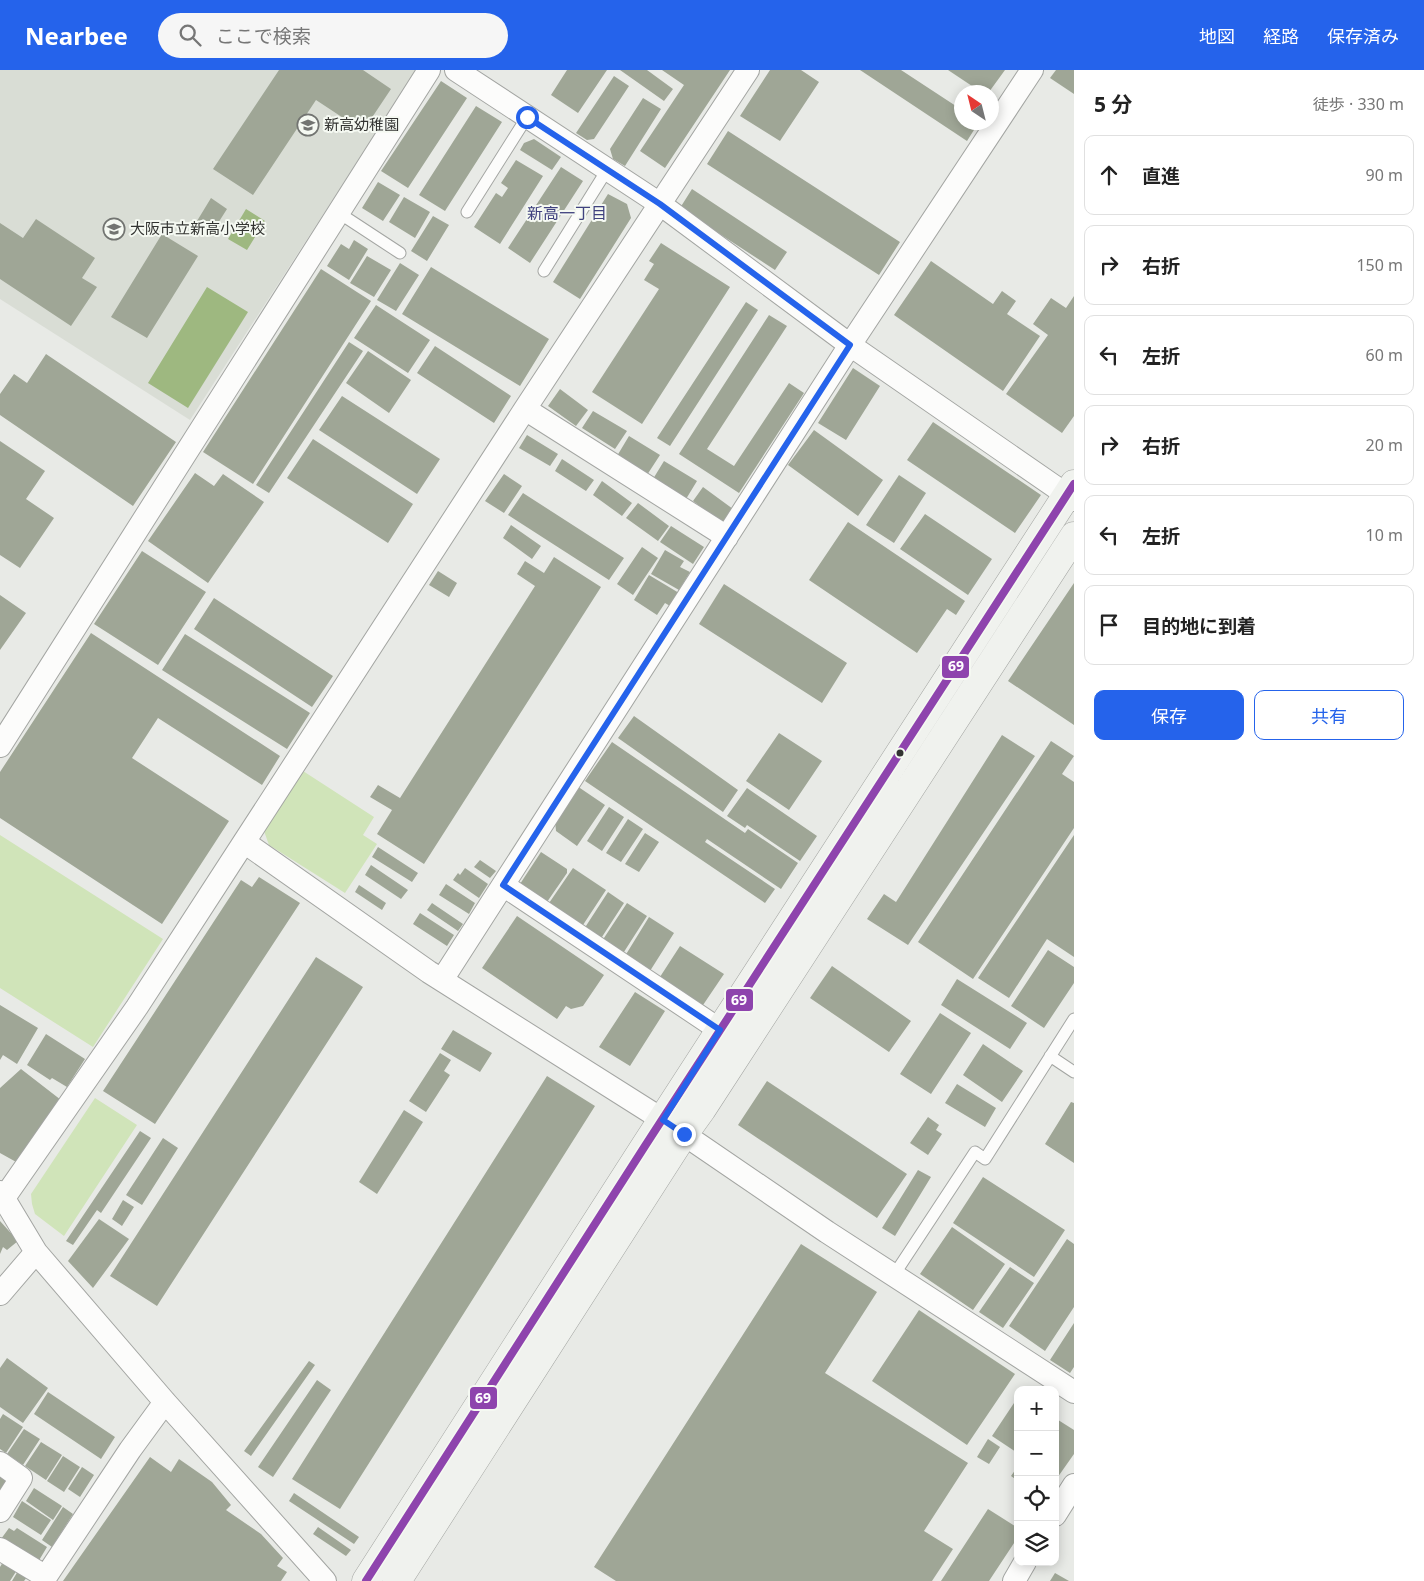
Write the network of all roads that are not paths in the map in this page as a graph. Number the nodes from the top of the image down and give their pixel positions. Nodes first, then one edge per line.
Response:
1 (429, 70) edge
2 (456, 70) edge
3 (748, 70) edge
4 (1032, 70) edge
5 (527, 117) junction
6 (607, 170) junction
7 (660, 204) junction
8 (466, 212) dead end
9 (339, 213) junction
10 (400, 253) dead end
11 (544, 271) dead end
12 (850, 345) junction
13 (525, 410) junction
14 (1072, 493) edge
15 (1074, 536) edge
16 (727, 537) junction
17 (0, 746) edge
18 (244, 842) junction
19 (503, 885) junction
20 (442, 980) junction
21 (1074, 1019) edge
22 (720, 1030) junction
23 (1050, 1056) junction
24 (1074, 1072) edge
25 (673, 1127) junction
26 (2, 1195) edge
27 (36, 1252) junction
28 (894, 1275) junction
29 (0, 1294) edge
30 (1074, 1392) edge
31 (165, 1402) junction
32 (0, 1463) edge
33 (1074, 1485) edge
34 (1059, 1509) edge
35 (0, 1511) edge
36 (0, 1549) edge
37 (1023, 1566) edge
38 (45, 1579) edge
39 (325, 1581) edge
40 (366, 1581) edge
41 (397, 1581) edge
42 (1014, 1581) edge

1 - 9 street
2 - 5 street
3 - 7 street
4 - 12 street
5 - 6 street
5 - 8 lane
6 - 7 street
6 - 11 lane
7 - 12 street
7 - 13 street
9 - 10 lane
9 - 17 street
12 - 14 street
12 - 16 street
13 - 16 street
13 - 18 street
14 - 22 street
15 - 25 street
16 - 19 street
18 - 20 street
18 - 26 street
19 - 20 street
19 - 22 street
20 - 25 street
21 - 23 lane
22 - 25 street
23 - 24 lane
23 - 28 lane
25 - 28 street
25 - 40 street
25 - 41 street
26 - 27 street
27 - 29 street
27 - 31 street
28 - 30 street
31 - 38 street
31 - 39 street
32 - 35 street
33 - 34 street
36 - 38 street
37 - 42 street

